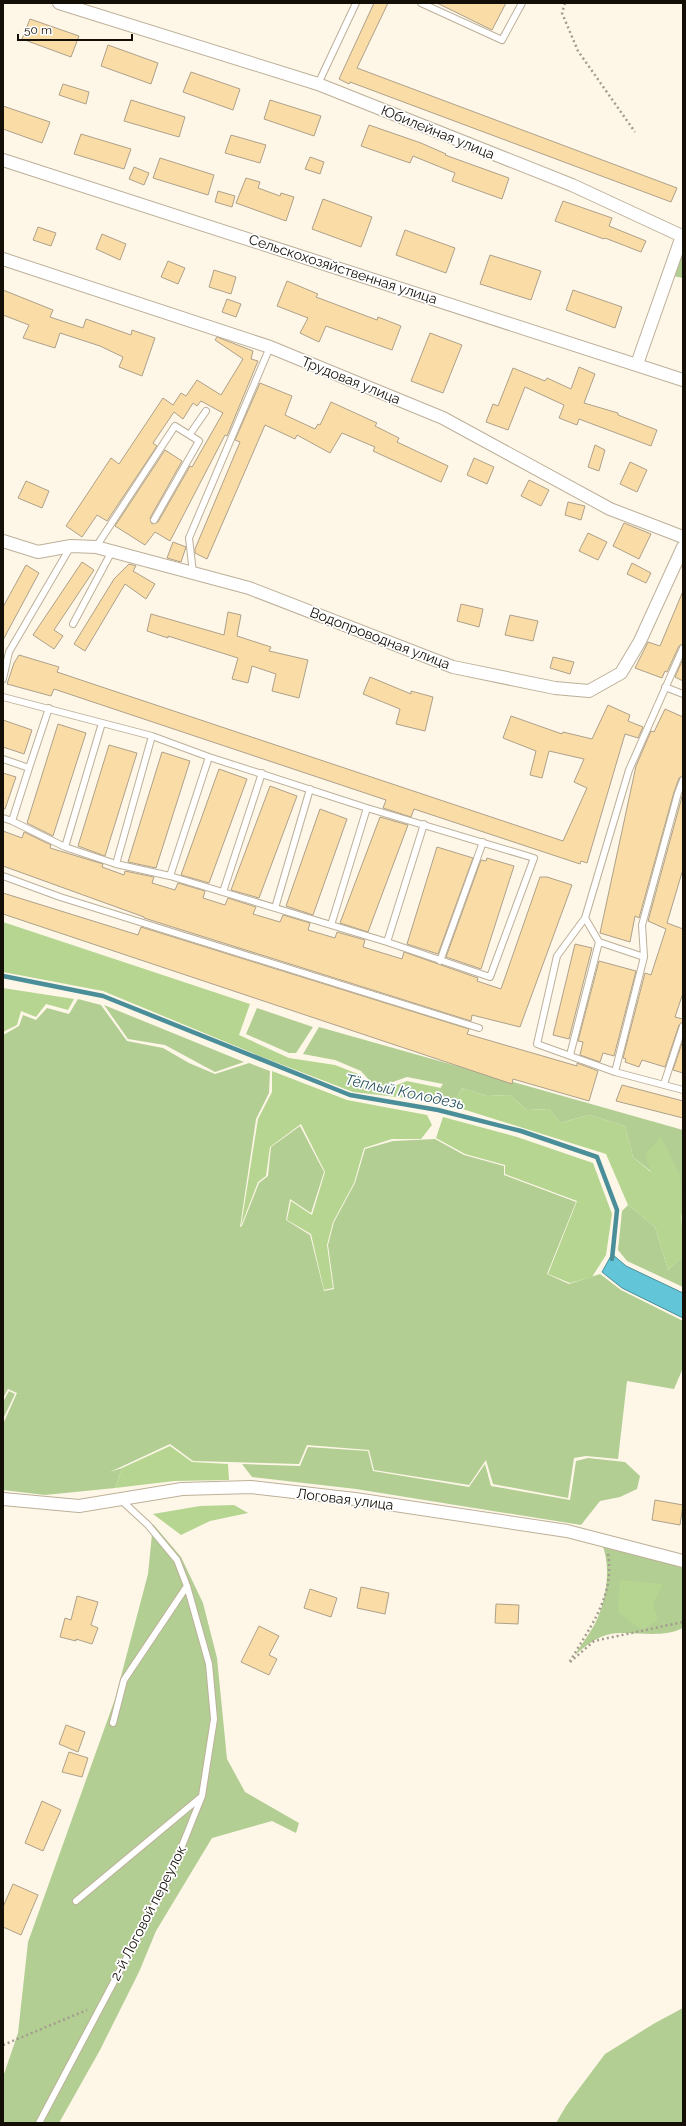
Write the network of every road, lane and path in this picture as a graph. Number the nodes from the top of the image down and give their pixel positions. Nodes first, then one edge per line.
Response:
1 (59, 3) edge
2 (356, 3) edge
3 (422, 3) edge
4 (522, 3) edge
5 (564, 3) edge
6 (318, 84) junction
7 (635, 132) dead end
8 (3, 160) edge
9 (3, 259) edge
10 (270, 347) junction
11 (637, 364) junction
12 (683, 380) edge
13 (206, 410) dead end
14 (190, 434) junction
15 (154, 520) dead end
16 (683, 537) edge
17 (3, 541) edge
18 (71, 546) junction
19 (96, 547) junction
20 (683, 547) edge
21 (111, 553) junction
22 (192, 573) junction
23 (73, 624) dead end
24 (683, 648) edge
25 (3, 679) edge
26 (665, 687) junction
27 (683, 694) edge
28 (3, 697) edge
29 (49, 708) junction
30 (102, 722) junction
31 (152, 736) junction
32 (209, 757) junction
33 (3, 759) edge
34 (29, 768) junction
35 (262, 772) junction
36 (683, 780) edge
37 (310, 789) junction
38 (367, 808) junction
39 (3, 818) edge
40 (12, 821) junction
41 (424, 824) junction
42 (483, 842) junction
43 (65, 847) junction
44 (116, 864) junction
45 (3, 876) edge
46 (170, 876) junction
47 (223, 892) junction
48 (275, 908) junction
49 (585, 918) junction
50 (331, 925) junction
51 (387, 942) junction
52 (600, 942) junction
53 (644, 958) junction
54 (440, 961) junction
55 (683, 1026) edge
56 (479, 1028) dead end
57 (570, 1055) junction
58 (615, 1072) junction
59 (664, 1084) junction
60 (683, 1090) edge
61 (3, 1499) edge
62 (121, 1500) junction
63 (606, 1541) junction
64 (683, 1561) edge
65 (187, 1586) junction
66 (683, 1622) edge
67 (113, 1723) dead end
68 (202, 1796) junction
69 (76, 1901) dead end
70 (101, 2004) junction
71 (3, 2045) edge
72 (39, 2123) edge

1 - 6 street, Юбилейная улица
2 - 6 lane
3 - 4 lane
5 - 7 path
6 - 11 street, Юбилейная улица
8 - 11 street, Сельскохозяйственная улица
9 - 10 street, Трудовая улица
10 - 16 street, Трудовая улица
10 - 22 lane
11 - 12 street, Сельскохозяйственная улица
13 - 14 lane
14 - 15 lane
14 - 19 lane
17 - 18 street, Водопроводная улица
18 - 19 street, Водопроводная улица
18 - 25 lane
19 - 21 street, Водопроводная улица
20 - 22 street, Водопроводная улица
21 - 22 street, Водопроводная улица
21 - 23 lane
24 - 26 lane
26 - 27 lane
26 - 49 lane
28 - 29 lane
29 - 30 lane
29 - 34 lane
30 - 31 lane
30 - 43 lane
31 - 32 lane
31 - 44 lane
32 - 35 lane
32 - 46 lane
33 - 34 lane
34 - 40 lane
35 - 37 lane
35 - 47 lane
36 - 53 lane
37 - 38 lane
37 - 48 lane
38 - 41 lane
38 - 50 lane
39 - 40 lane
40 - 43 lane
41 - 42 lane
41 - 51 lane
42 - 54 lane
42 - 54 lane
43 - 44 lane
44 - 46 lane
45 - 56 lane
46 - 47 lane
47 - 48 lane
48 - 50 lane
49 - 52 lane
49 - 57 lane
50 - 51 lane
51 - 54 lane
52 - 53 lane
52 - 57 lane
53 - 58 lane
55 - 59 lane
57 - 58 lane
58 - 59 lane
59 - 60 lane
61 - 62 street, Логовая улица
62 - 63 street, Логовая улица
62 - 65 lane, 2-й Логовой переулок
63 - 64 street, Логовая улица
63 - 66 path
65 - 67 lane
65 - 68 lane, 2-й Логовой переулок
68 - 69 lane
68 - 70 lane, 2-й Логовой переулок
70 - 71 path
70 - 72 lane, 2-й Логовой переулок

